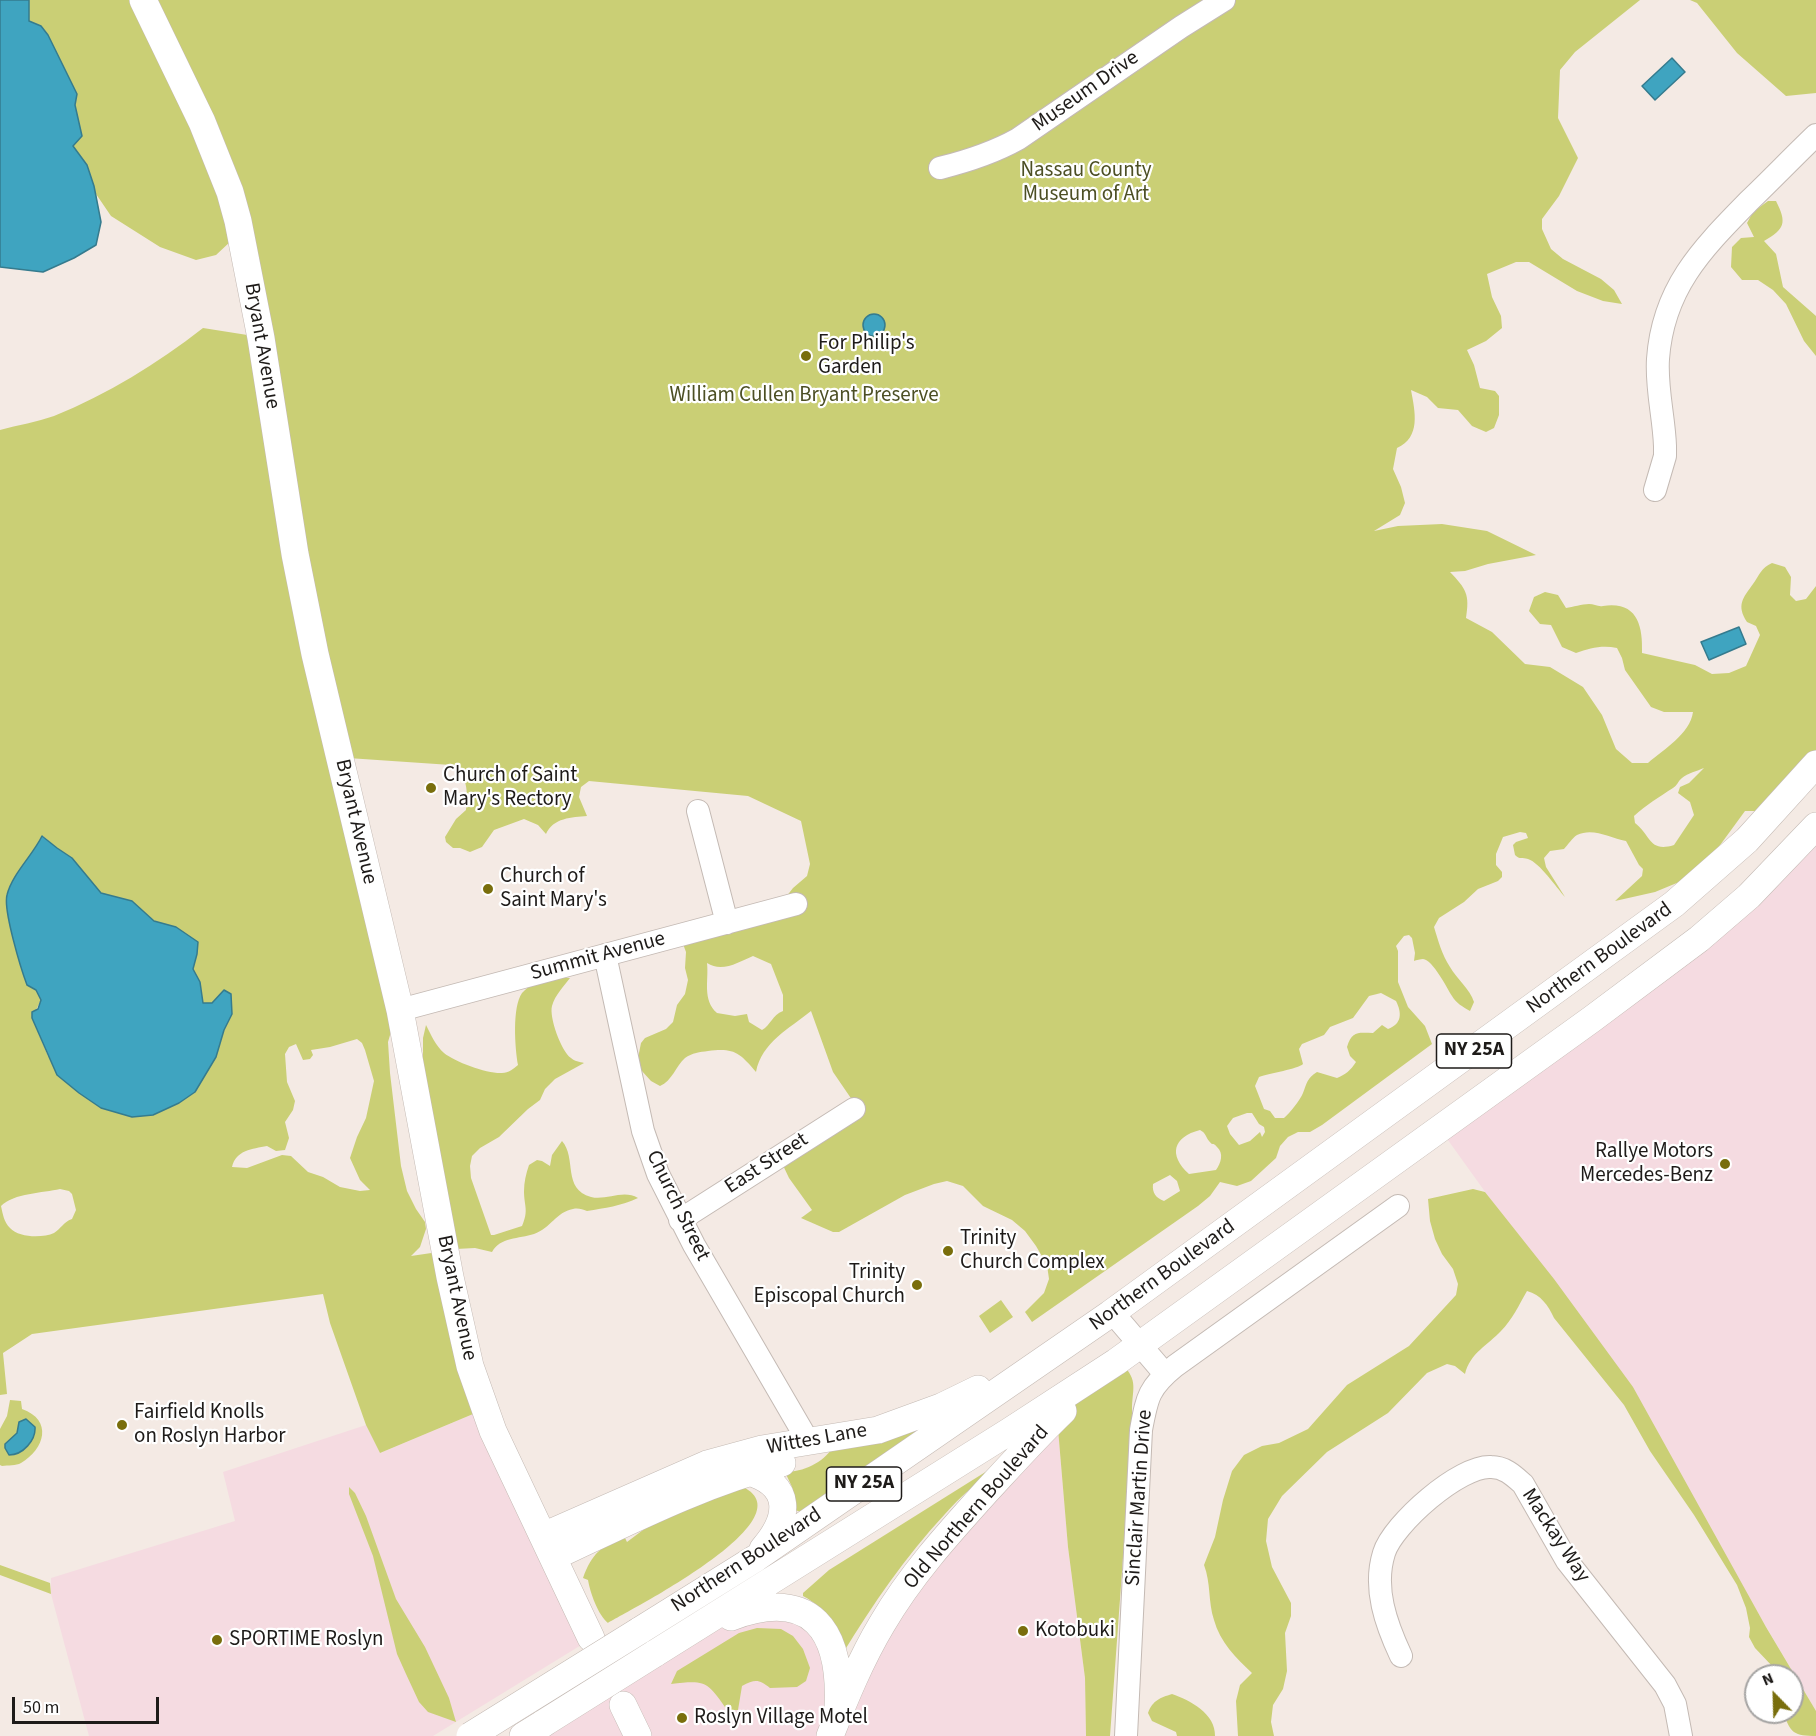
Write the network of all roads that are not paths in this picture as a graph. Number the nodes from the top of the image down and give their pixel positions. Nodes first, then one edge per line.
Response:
1 (143, 0) edge
2 (1224, 0) edge
3 (1816, 135) edge
4 (940, 168) dead end
5 (1655, 490) dead end
6 (1816, 764) edge
7 (698, 811) dead end
8 (1816, 826) edge
9 (796, 904) dead end
10 (1674, 904) junction
11 (727, 923) junction
12 (1699, 939) junction
13 (605, 955) junction
14 (400, 1010) junction
15 (854, 1108) dead end
16 (1398, 1206) dead end
17 (680, 1220) junction
18 (1112, 1312) junction
19 (1085, 1332) junction
20 (1138, 1345) junction
21 (1116, 1362) junction
22 (1165, 1374) junction
23 (787, 1405) junction
24 (808, 1441) junction
25 (755, 1461) junction
26 (548, 1547) junction
27 (756, 1558) junction
28 (591, 1638) dead end
29 (654, 1654) junction
30 (1401, 1656) dead end
31 (623, 1705) dead end
32 (834, 1725) edge
33 (470, 1736) edge
34 (523, 1736) edge
35 (638, 1736) edge
36 (1126, 1736) edge
37 (1681, 1736) edge

1 - 14 main road, Bryant Avenue
2 - 4 street, Museum Drive
3 - 5 street
6 - 10 main road, Northern Boulevard / NY 25A
7 - 11 street
8 - 12 main road, Northern Boulevard / NY 25A
9 - 11 street, Summit Avenue
10 - 12 main road
10 - 18 main road, Northern Boulevard / NY 25A
11 - 13 street, Summit Avenue
12 - 20 main road, Northern Boulevard / NY 25A
13 - 14 street, Summit Avenue
13 - 17 street, Church Street
14 - 26 main road, Bryant Avenue
15 - 17 street, East Street
16 - 22 street, Sinclair Martin Drive
17 - 23 street, Church Street
18 - 19 main road, Northern Boulevard / NY 25A
18 - 20 street
19 - 24 main road, Wittes Lane
19 - 27 main road, Northern Boulevard / NY 25A
20 - 21 main road, Northern Boulevard / NY 25A
20 - 22 street
21 - 29 main road, Northern Boulevard / NY 25A
21 - 32 main road, Old Northern Boulevard
22 - 36 street, Sinclair Martin Drive
23 - 24 street, Church Street
23 - 25 street
24 - 25 main road
25 - 26 main road
25 - 27 main road
26 - 28 main road, Bryant Avenue
27 - 33 main road, Northern Boulevard / NY 25A, bridge
29 - 32 main road
29 - 34 main road, Northern Boulevard / NY 25A, bridge
30 - 37 street, Mackay Way
31 - 35 main road

